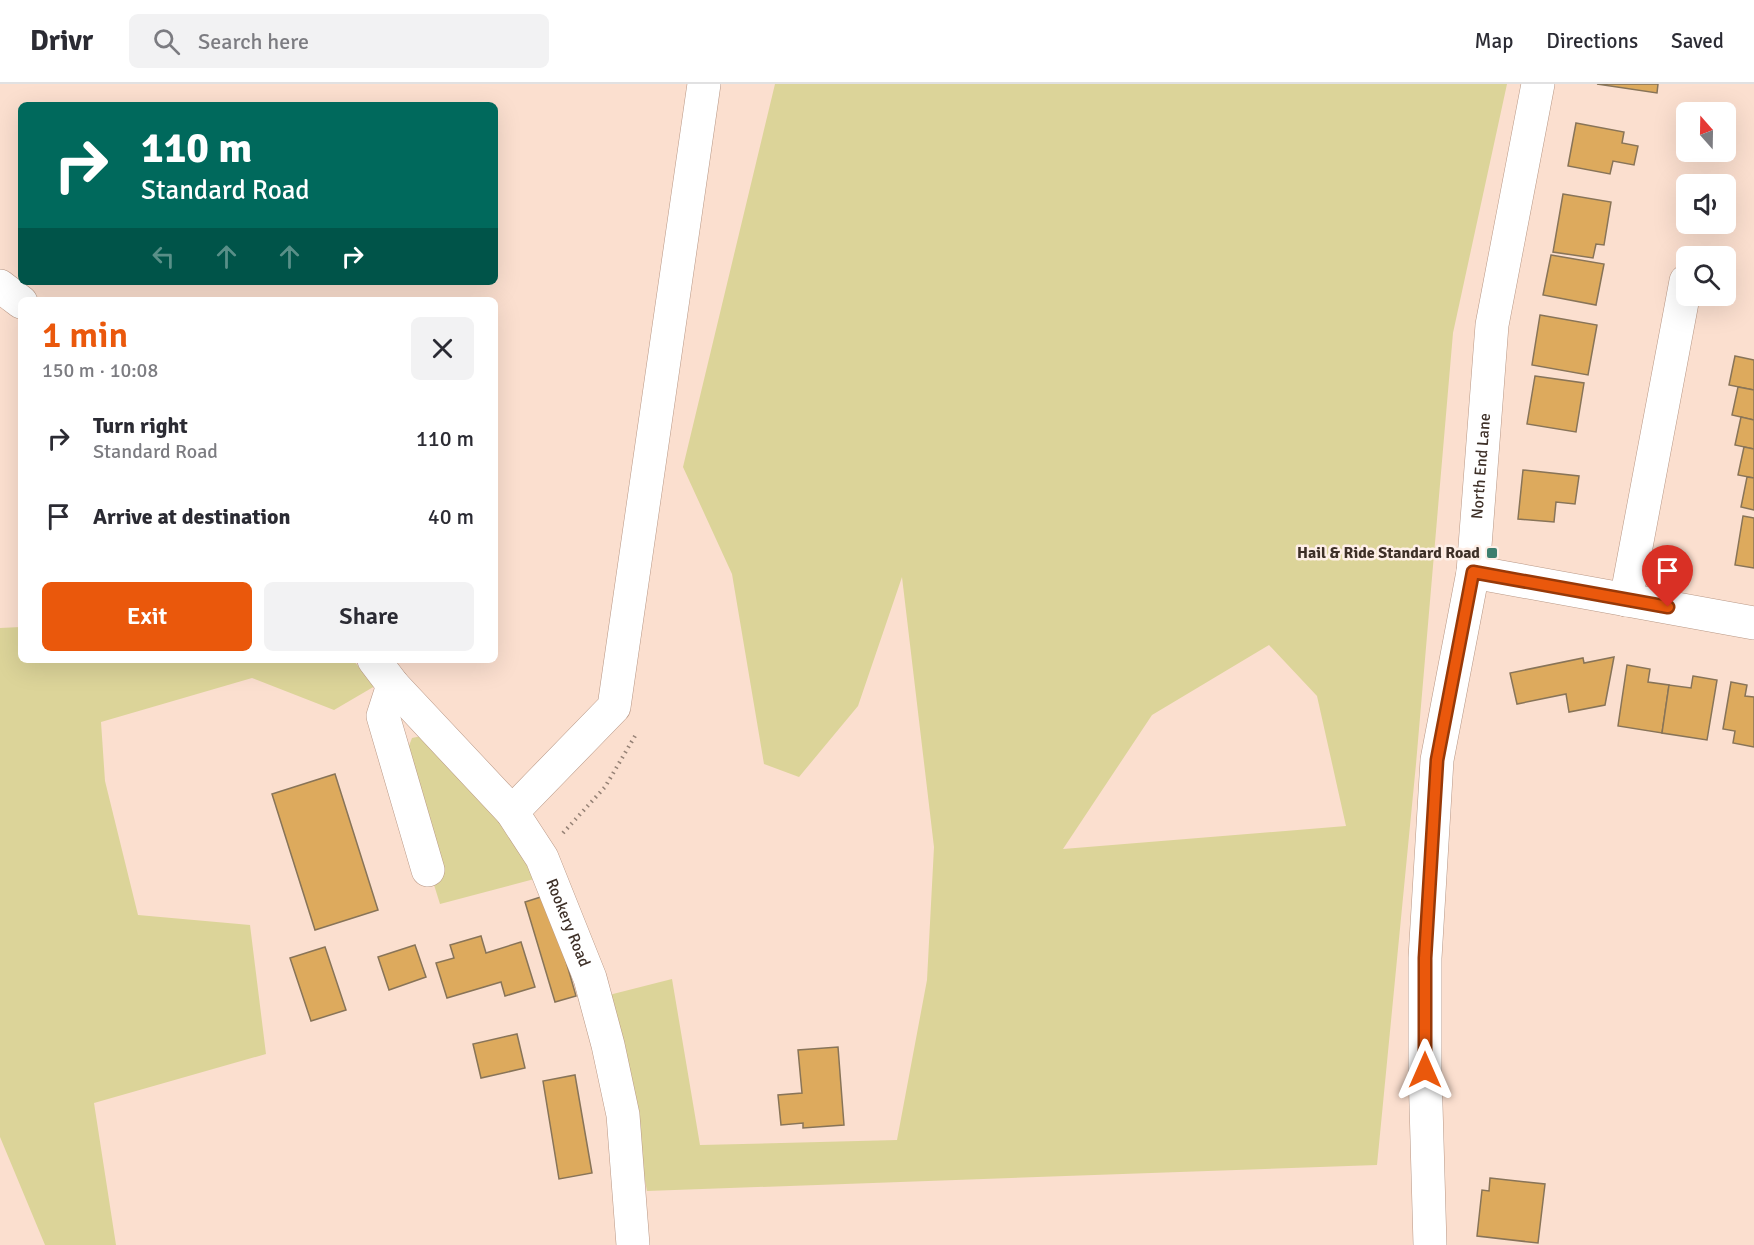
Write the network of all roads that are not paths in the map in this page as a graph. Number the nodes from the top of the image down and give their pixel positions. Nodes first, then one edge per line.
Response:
1 (704, 84) edge
2 (1538, 84) edge
3 (0, 286) edge
4 (18, 300) edge
5 (1681, 306) edge
6 (1473, 572) junction
7 (1626, 600) junction
8 (1754, 623) edge
9 (383, 672) edge
10 (512, 812) junction
11 (428, 870) dead end
12 (633, 1245) edge
13 (1430, 1245) edge

1 - 10 street
2 - 6 street, North End Lane
3 - 4 street
5 - 7 street
6 - 7 street
6 - 13 street, North End Lane
7 - 8 street
9 - 10 street, Rookery Road
9 - 11 street
10 - 12 street, Rookery Road

